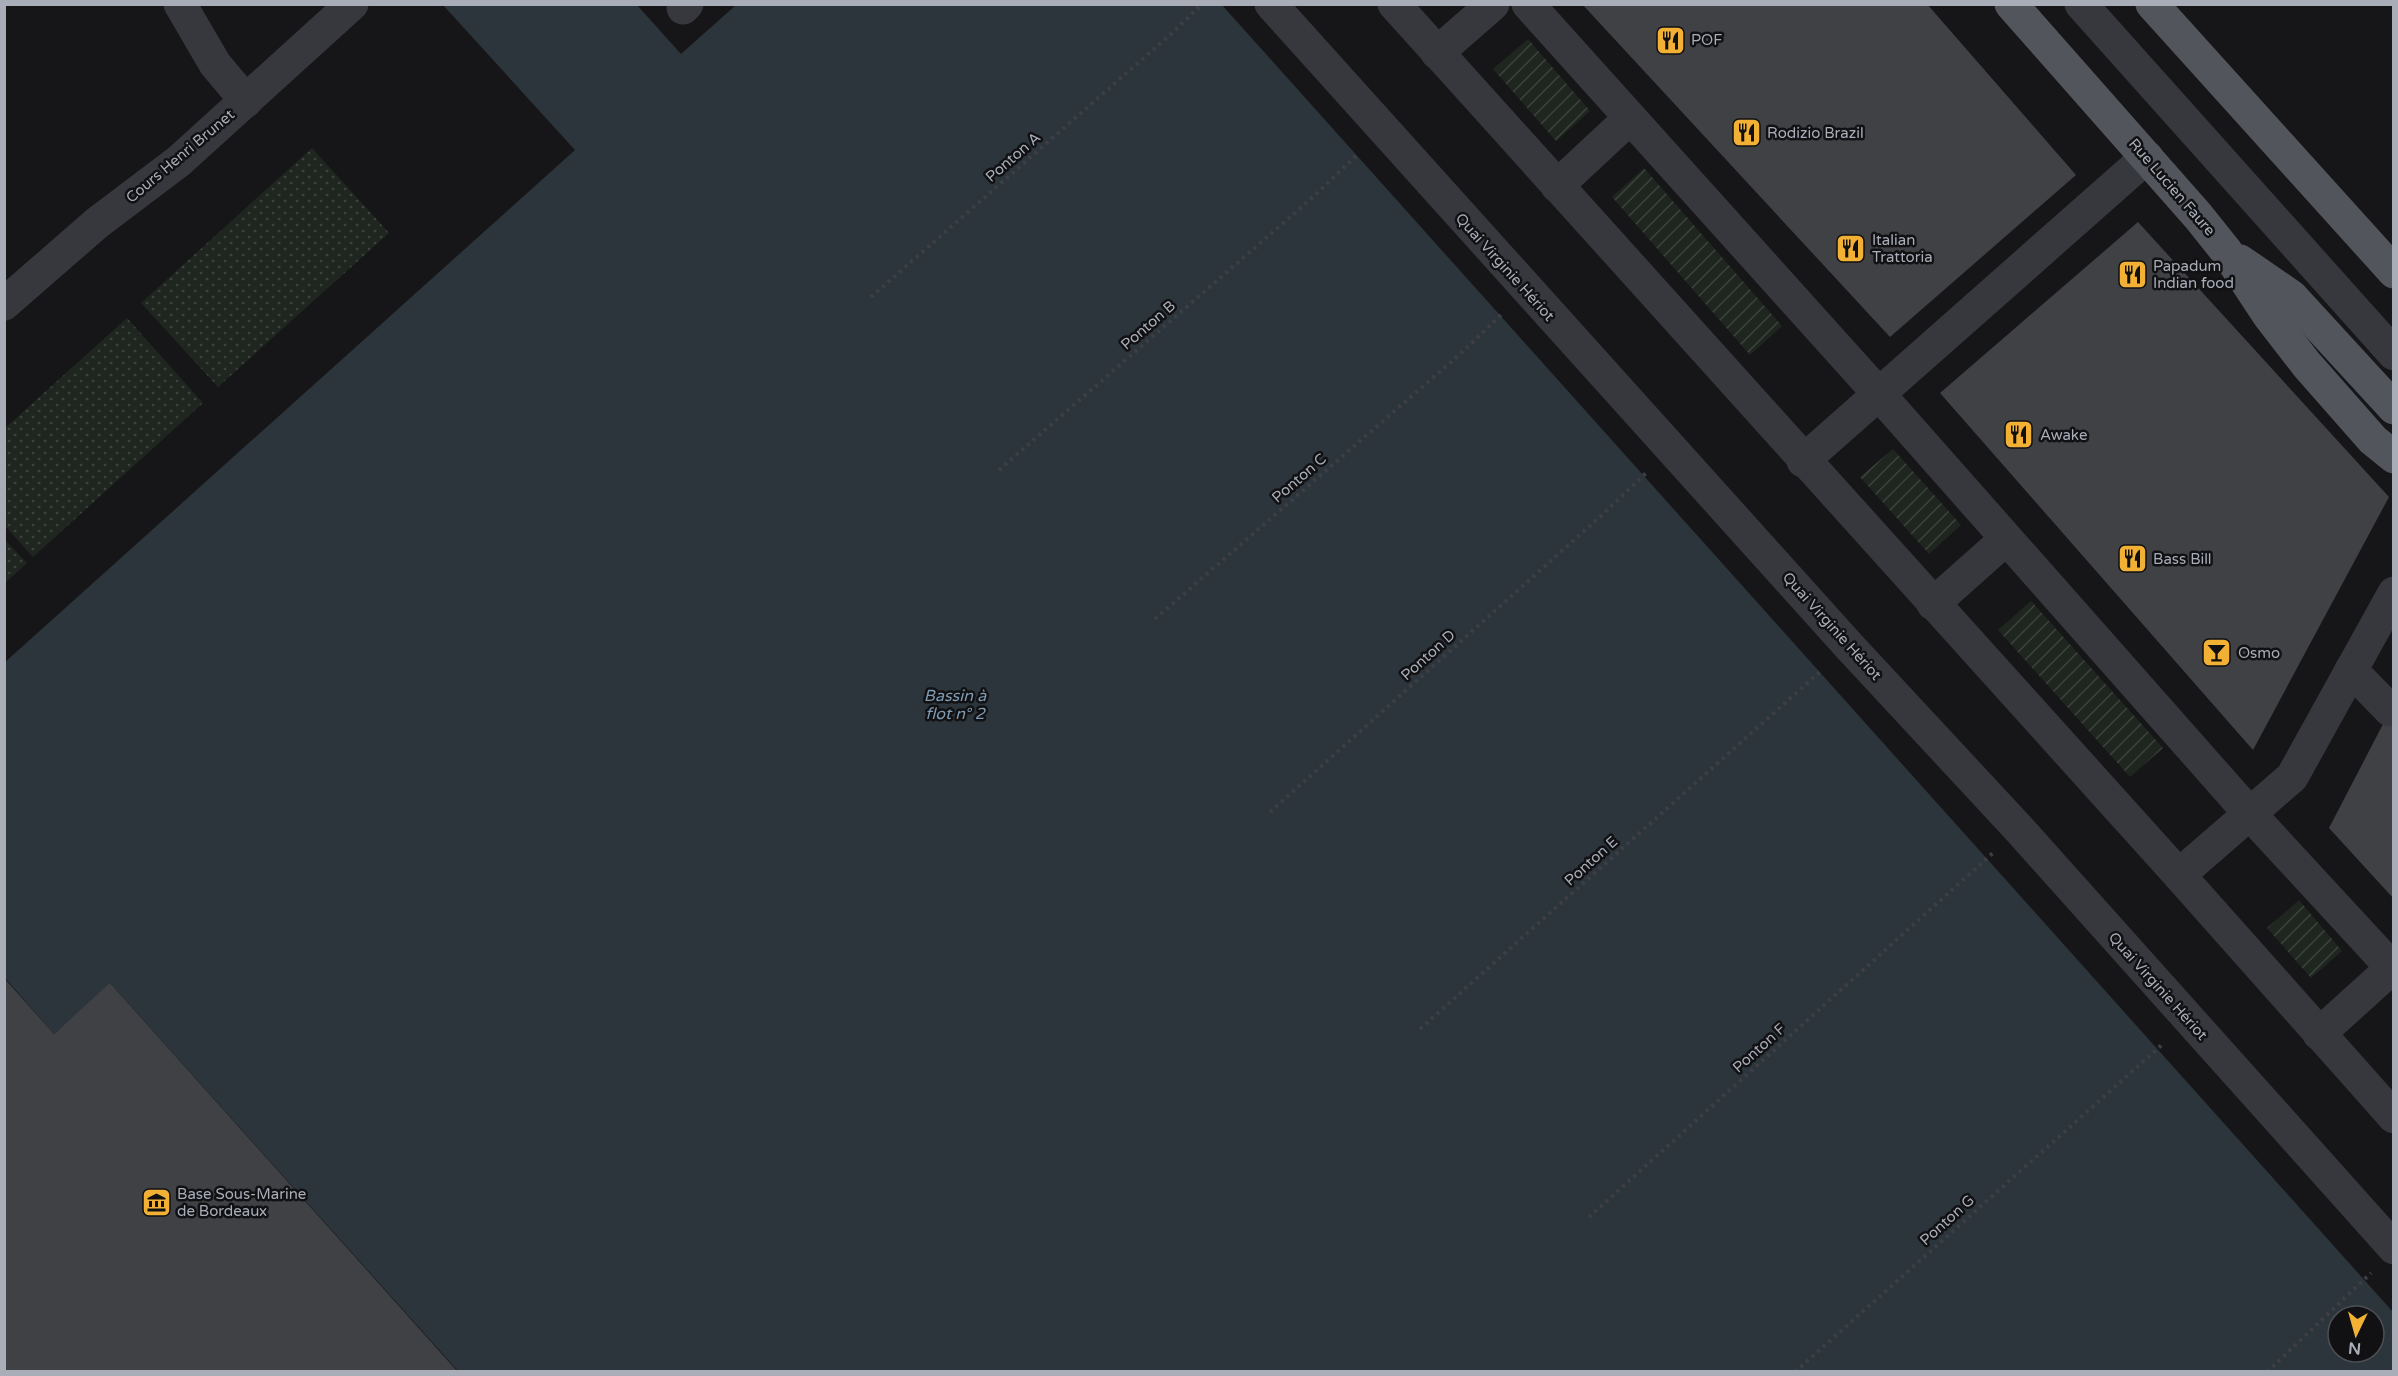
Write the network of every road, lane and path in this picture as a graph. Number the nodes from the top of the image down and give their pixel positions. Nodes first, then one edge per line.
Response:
1 (180, 4) edge
2 (352, 4) edge
3 (1202, 4) edge
4 (1270, 4) edge
5 (1394, 4) edge
6 (1492, 4) edge
7 (1528, 4) edge
8 (2011, 4) edge
9 (2081, 4) edge
10 (2152, 4) edge
11 (1437, 53) junction
12 (246, 101) junction
13 (1630, 118) junction
14 (1365, 148) dead end
15 (2147, 157) junction
16 (1557, 186) junction
17 (2226, 251) junction
18 (2394, 272) edge
19 (871, 297) dead end
20 (4, 304) edge
21 (1508, 308) dead end
22 (2394, 354) edge
23 (1878, 393) junction
24 (2394, 408) edge
25 (2394, 457) edge
26 (1803, 460) junction
27 (1650, 469) dead end
28 (999, 470) dead end
29 (2006, 539) junction
30 (2392, 599) edge
31 (1933, 604) junction
32 (1155, 619) dead end
33 (1827, 665) dead end
34 (2351, 670) junction
35 (2390, 710) dead end
36 (1270, 812) dead end
37 (2250, 814) junction
38 (1996, 850) dead end
39 (2179, 875) junction
40 (2393, 969) edge
41 (1420, 1029) dead end
42 (2319, 1034) junction
43 (2166, 1042) dead end
44 (2394, 1117) edge
45 (1588, 1216) dead end
46 (2383, 1259) edge
47 (1795, 1371) edge
48 (2267, 1371) edge

1 - 12 street
2 - 12 street, Cours Henri Brunet
3 - 19 path, Ponton A
4 - 46 street, Quai Virginie Hériot
5 - 11 street
6 - 11 street
7 - 13 street
8 - 15 main road, Rue Lucien Faure
9 - 22 street
10 - 18 main road
11 - 16 street
12 - 20 street, Cours Henri Brunet
13 - 16 street
13 - 23 street
14 - 28 path, Ponton B
15 - 17 main road, Rue Lucien Faure
15 - 23 street
16 - 26 street
17 - 24 main road
17 - 25 main road, Rue Lucien Faure
21 - 32 path, Ponton C
23 - 26 street
23 - 29 street
26 - 31 street
27 - 36 path, Ponton D
29 - 31 street
29 - 37 street
30 - 34 street
31 - 39 street
33 - 41 path, Ponton E
34 - 35 street
34 - 37 street
37 - 39 street
37 - 40 street
38 - 45 path, Ponton F
39 - 42 street
40 - 42 street
42 - 44 street
43 - 47 path, Ponton G
46 - 48 path

